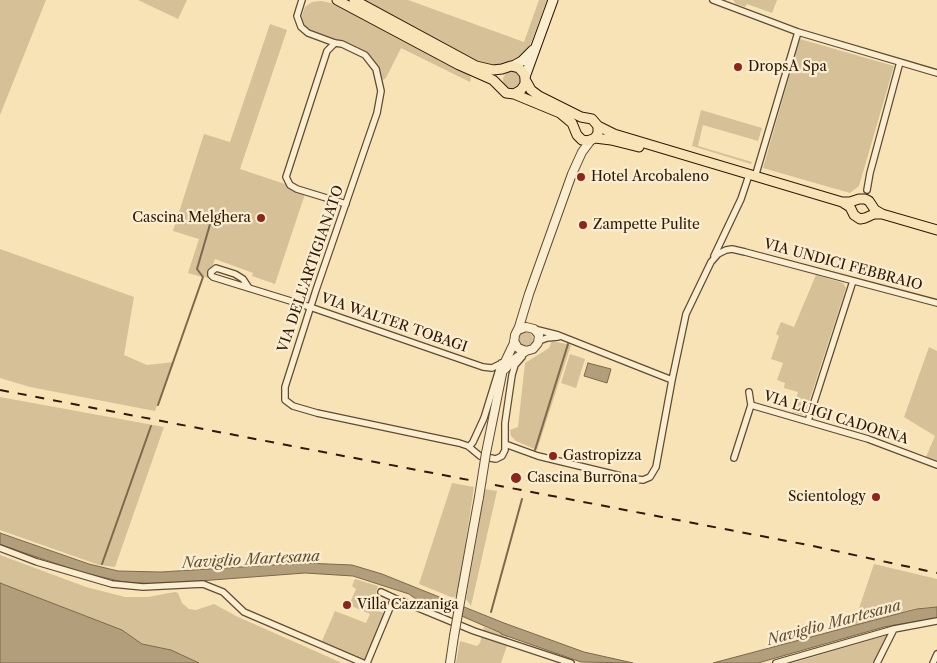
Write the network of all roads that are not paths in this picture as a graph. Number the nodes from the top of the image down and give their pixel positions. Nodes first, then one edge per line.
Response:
1 (302, 0) edge
2 (308, 0) edge
3 (337, 0) edge
4 (354, 0) edge
5 (553, 0) edge
6 (713, 0) edge
7 (724, 2) edge
8 (300, 8) junction
9 (798, 32) junction
10 (539, 41) junction
11 (335, 43) junction
12 (900, 62) junction
13 (513, 66) junction
14 (502, 69) junction
15 (937, 73) edge
16 (526, 79) junction
17 (499, 85) junction
18 (514, 94) junction
19 (584, 118) junction
20 (598, 126) junction
21 (577, 133) junction
22 (593, 139) junction
23 (687, 157) junction
24 (575, 167) junction
25 (752, 176) junction
26 (864, 203) junction
27 (346, 204) junction
28 (937, 230) edge
29 (724, 236) junction
30 (732, 249) junction
31 (712, 262) junction
32 (853, 281) junction
33 (249, 288) junction
34 (937, 303) edge
35 (310, 307) junction
36 (525, 308) junction
37 (533, 329) junction
38 (518, 330) junction
39 (565, 338) junction
40 (514, 341) junction
41 (539, 342) junction
42 (528, 351) junction
43 (508, 355) junction
44 (502, 363) junction
45 (502, 376) junction
46 (672, 380) junction
47 (749, 392) dead end
48 (751, 405) junction
49 (808, 421) junction
50 (506, 444) junction
51 (469, 447) junction
52 (734, 458) dead end
53 (937, 465) edge
54 (0, 548) edge
55 (381, 592) dead end
56 (394, 598) junction
57 (937, 621) edge
58 (894, 629) junction
59 (937, 654) edge
60 (363, 663) edge
61 (367, 663) edge
62 (450, 663) edge
63 (572, 663) edge
64 (776, 663) edge
65 (877, 663) edge
66 (933, 663) edge

1 - 8 street
2 - 8 street
3 - 17 main road
4 - 14 main road
5 - 10 main road
6 - 7 street
7 - 9 street
8 - 11 street, VIA DELL'ARTIGIANATO
9 - 12 street
9 - 25 street
10 - 13 main road
10 - 16 main road
11 - 27 street, VIA DELL'ARTIGIANATO
11 - 27 street
12 - 15 street
12 - 26 street
13 - 14 main road
13 - 16 main road
14 - 17 main road
16 - 18 main road
16 - 19 main road
17 - 18 main road
18 - 21 main road
19 - 20 main road
19 - 21 main road
20 - 22 main road
20 - 23 main road
21 - 22 main road
21 - 24 street
22 - 23 main road
22 - 24 street
23 - 25 main road
24 - 36 street
25 - 26 main road
25 - 29 street
26 - 28 main road
27 - 35 street, VIA DELL'ARTIGIANATO
29 - 30 street
29 - 31 street
30 - 31 street
30 - 32 street, VIA UNDICI FEBBRAIO
31 - 46 street
32 - 34 street, VIA UNDICI FEBBRAIO
32 - 49 street
33 - 33 street, VIA WALTER TOBAGI
33 - 35 street, VIA WALTER TOBAGI
35 - 44 street, VIA WALTER TOBAGI
35 - 51 street, VIA DELL'ARTIGIANATO
36 - 37 street
36 - 38 street
37 - 38 street
37 - 39 street
37 - 41 street
38 - 40 street
39 - 41 street
39 - 46 street
40 - 42 street
40 - 43 street
41 - 42 street
42 - 45 street
42 - 50 street
43 - 44 street
43 - 45 street
44 - 51 street
45 - 62 street, bridge
46 - 50 street
47 - 48 street
48 - 49 street, VIA LUIGI CADORNA
48 - 52 street, VIA LUIGI CADORNA
49 - 53 street, VIA LUIGI CADORNA
50 - 51 street, VIA DELL'ARTIGIANATO
54 - 60 street
55 - 56 street
56 - 61 street
56 - 63 street
57 - 58 street
58 - 64 street
58 - 65 street
59 - 66 street

